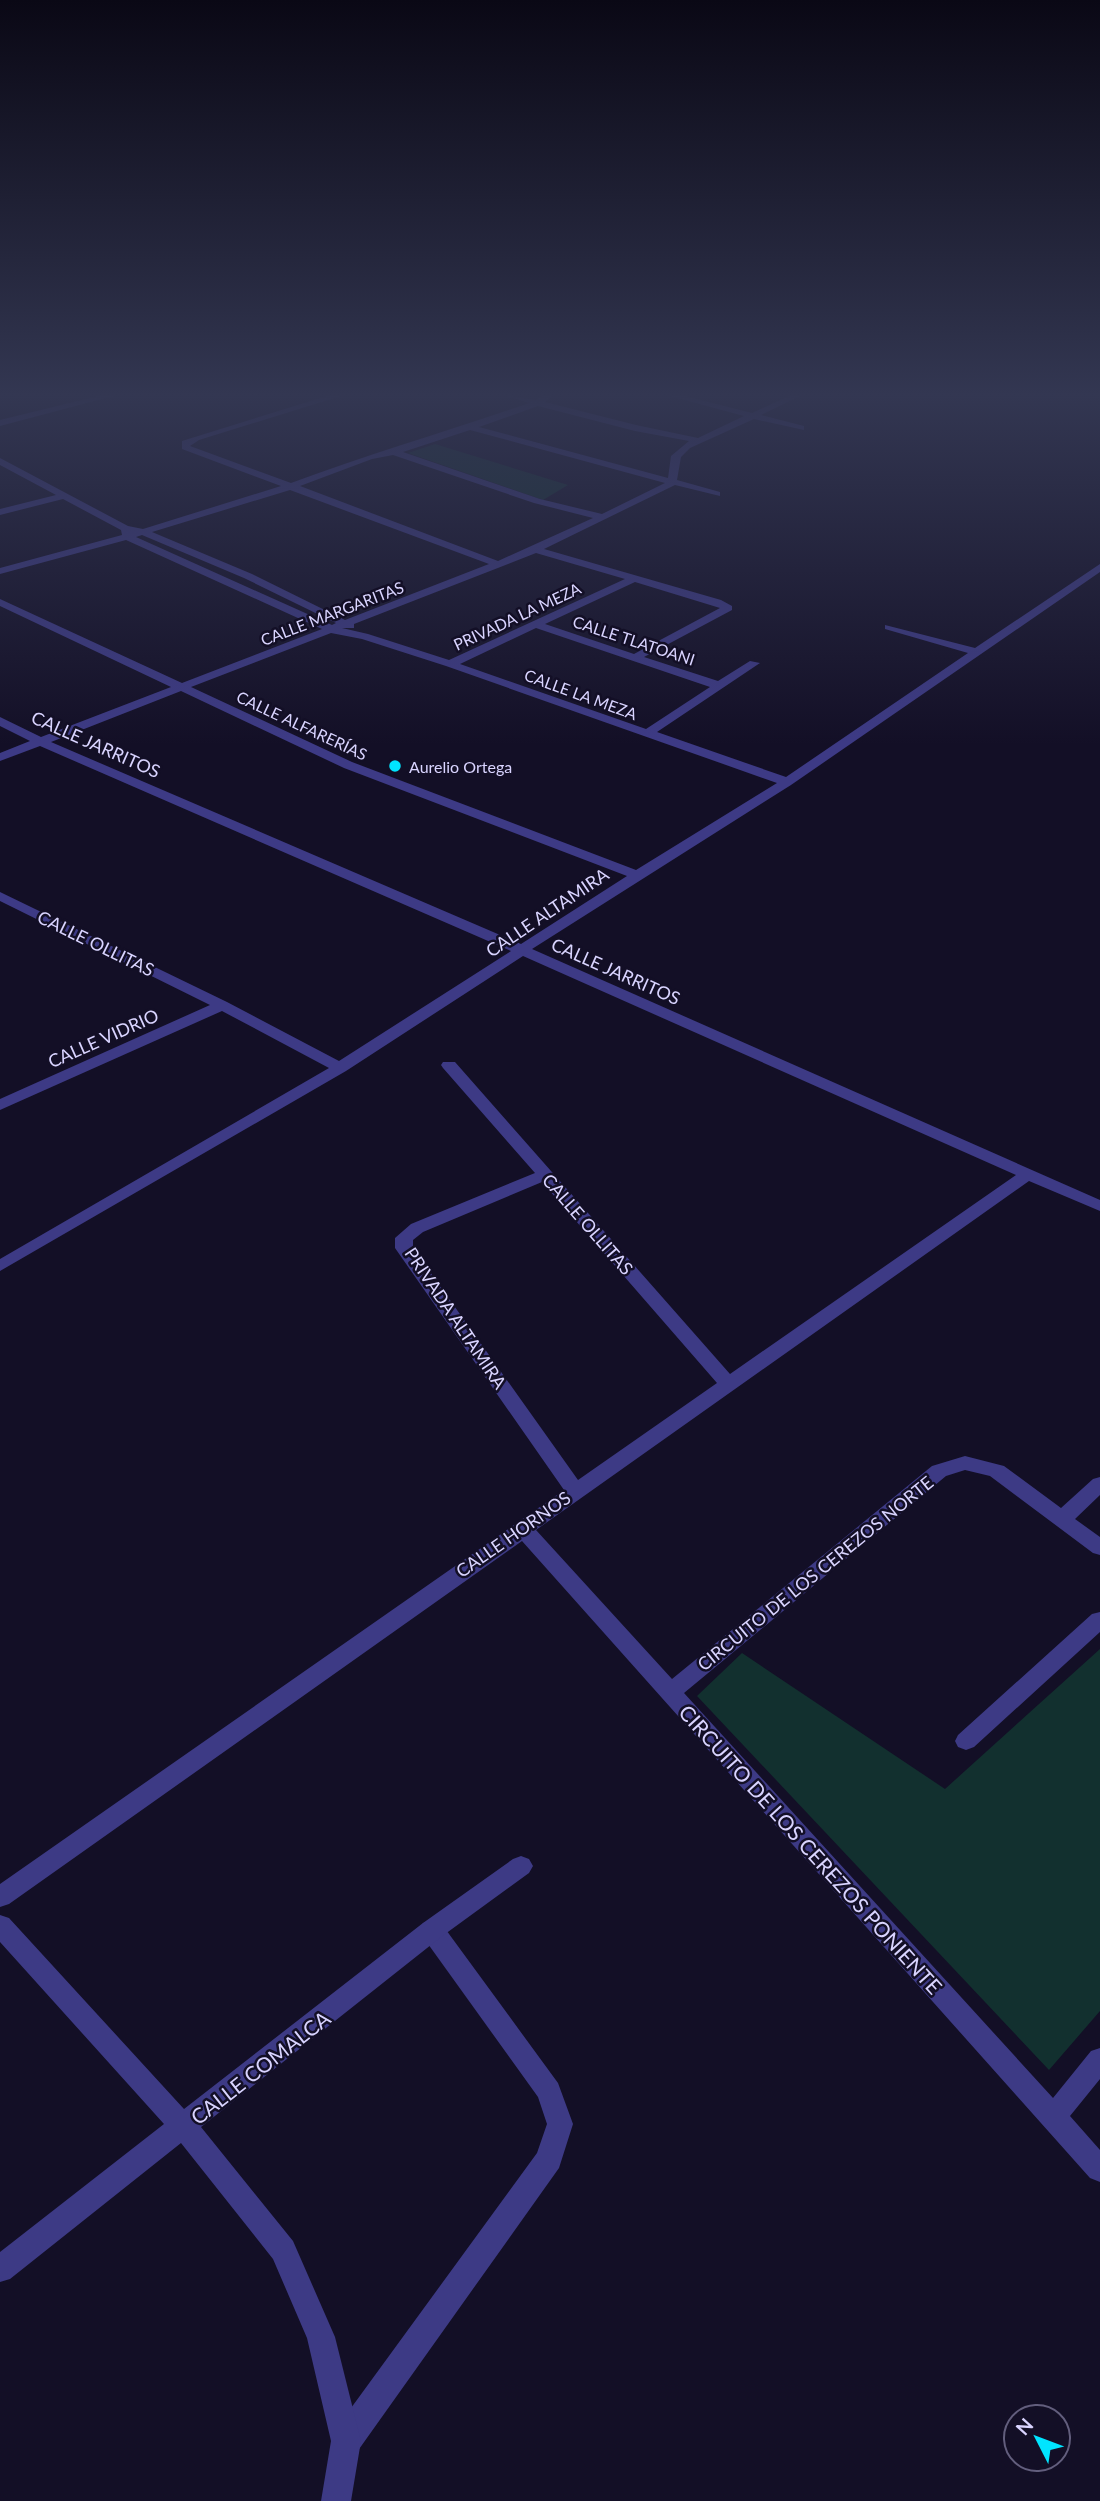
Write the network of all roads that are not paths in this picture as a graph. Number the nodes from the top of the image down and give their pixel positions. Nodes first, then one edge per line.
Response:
1 (91, 512) edge
2 (210, 512) edge
3 (360, 512) edge
4 (582, 512) edge
5 (614, 512) edge
6 (603, 517) junction
7 (127, 532) junction
8 (143, 533) junction
9 (535, 550) junction
10 (498, 564) junction
11 (1100, 567) edge
12 (0, 571) edge
13 (635, 578) junction
14 (0, 602) edge
15 (348, 625) junction
16 (537, 625) junction
17 (889, 627) dead end
18 (334, 630) junction
19 (364, 636) junction
20 (978, 652) junction
21 (636, 657) junction
22 (754, 663) dead end
23 (450, 664) junction
24 (720, 686) junction
25 (181, 687) junction
26 (0, 721) edge
27 (646, 734) junction
28 (41, 742) junction
29 (0, 757) edge
30 (787, 782) junction
31 (636, 875) junction
32 (0, 896) edge
33 (524, 951) junction
34 (222, 1005) junction
35 (449, 1065) dead end
36 (340, 1068) junction
37 (0, 1105) edge
38 (1028, 1174) junction
39 (545, 1175) junction
40 (1100, 1206) edge
41 (0, 1266) edge
42 (728, 1384) junction
43 (1100, 1484) edge
44 (575, 1490) junction
45 (1062, 1519) junction
46 (522, 1528) junction
47 (1100, 1548) edge
48 (1100, 1620) edge
49 (670, 1693) junction
50 (967, 1741) dead end
51 (521, 1866) dead end
52 (0, 1898) edge
53 (0, 1925) edge
54 (432, 1930) junction
55 (1100, 2059) edge
56 (1053, 2117) junction
57 (184, 2127) junction
58 (1100, 2169) edge
59 (0, 2269) edge
60 (346, 2441) junction
61 (336, 2501) edge

1 - 7 street, CALLE LA MEZA
2 - 8 street
3 - 10 street
4 - 6 street
5 - 6 street, CALLE MARGARITAS
6 - 9 street, CALLE MARGARITAS
7 - 8 street
7 - 12 street
7 - 18 street, CALLE LA MEZA
8 - 15 street, CALLE LA MEZA
9 - 10 street, CALLE MARGARITAS
9 - 13 street
10 - 15 street, CALLE MARGARITAS
11 - 20 street, CALLE ALTAMIRA
13 - 16 street, PRIVADA LA MEZA
13 - 21 street
14 - 25 street, CALLE ALFARERÍAS
15 - 18 street, CALLE MARGARITAS
15 - 19 street, CALLE LA MEZA
16 - 21 street, CALLE TLATOANI
16 - 23 street, PRIVADA LA MEZA
17 - 20 street
18 - 19 street, CALLE LA MEZA
18 - 25 street, CALLE MARGARITAS
19 - 23 street, CALLE LA MEZA
20 - 30 street, CALLE ALTAMIRA
21 - 24 street, CALLE TLATOANI
22 - 24 street
23 - 27 street, CALLE LA MEZA
24 - 27 street
25 - 28 street, CALLE MARGARITAS
25 - 31 street, CALLE ALFARERÍAS
26 - 28 street, CALLE JARRITOS
27 - 30 street, CALLE LA MEZA
28 - 29 street, CALLE MARGARITAS
28 - 33 street, CALLE JARRITOS
30 - 31 street, CALLE ALTAMIRA
31 - 33 street, CALLE ALTAMIRA
32 - 34 street, CALLE OLLITAS
33 - 36 street, CALLE ALTAMIRA
33 - 38 street, CALLE JARRITOS
34 - 36 street, CALLE OLLITAS
34 - 37 street, CALLE VIDRIO
35 - 39 street, CALLE OLLITAS
36 - 41 street, CALLE ALTAMIRA
38 - 40 street, CALLE JARRITOS
38 - 42 street, CALLE HORNOS
39 - 42 street, CALLE OLLITAS
39 - 44 street, PRIVADA ALTAMIRA
42 - 44 street, CALLE HORNOS
43 - 45 street
44 - 46 street, CALLE HORNOS
45 - 47 street
45 - 49 street, CIRCUITO DE LOS CEREZOS NORTE
46 - 49 street, CIRCUITO DE LOS CEREZOS PONIENTE
46 - 52 street, CALLE HORNOS
48 - 50 street
49 - 56 street, CIRCUITO DE LOS CEREZOS PONIENTE
51 - 54 street, CALLE COMALCA
53 - 57 street
54 - 57 street, CALLE COMALCA
54 - 60 street
55 - 56 street
56 - 58 street, CIRCUITO DE LOS CEREZOS PONIENTE
57 - 59 street, CALLE COMALCA
57 - 60 street
60 - 61 street

